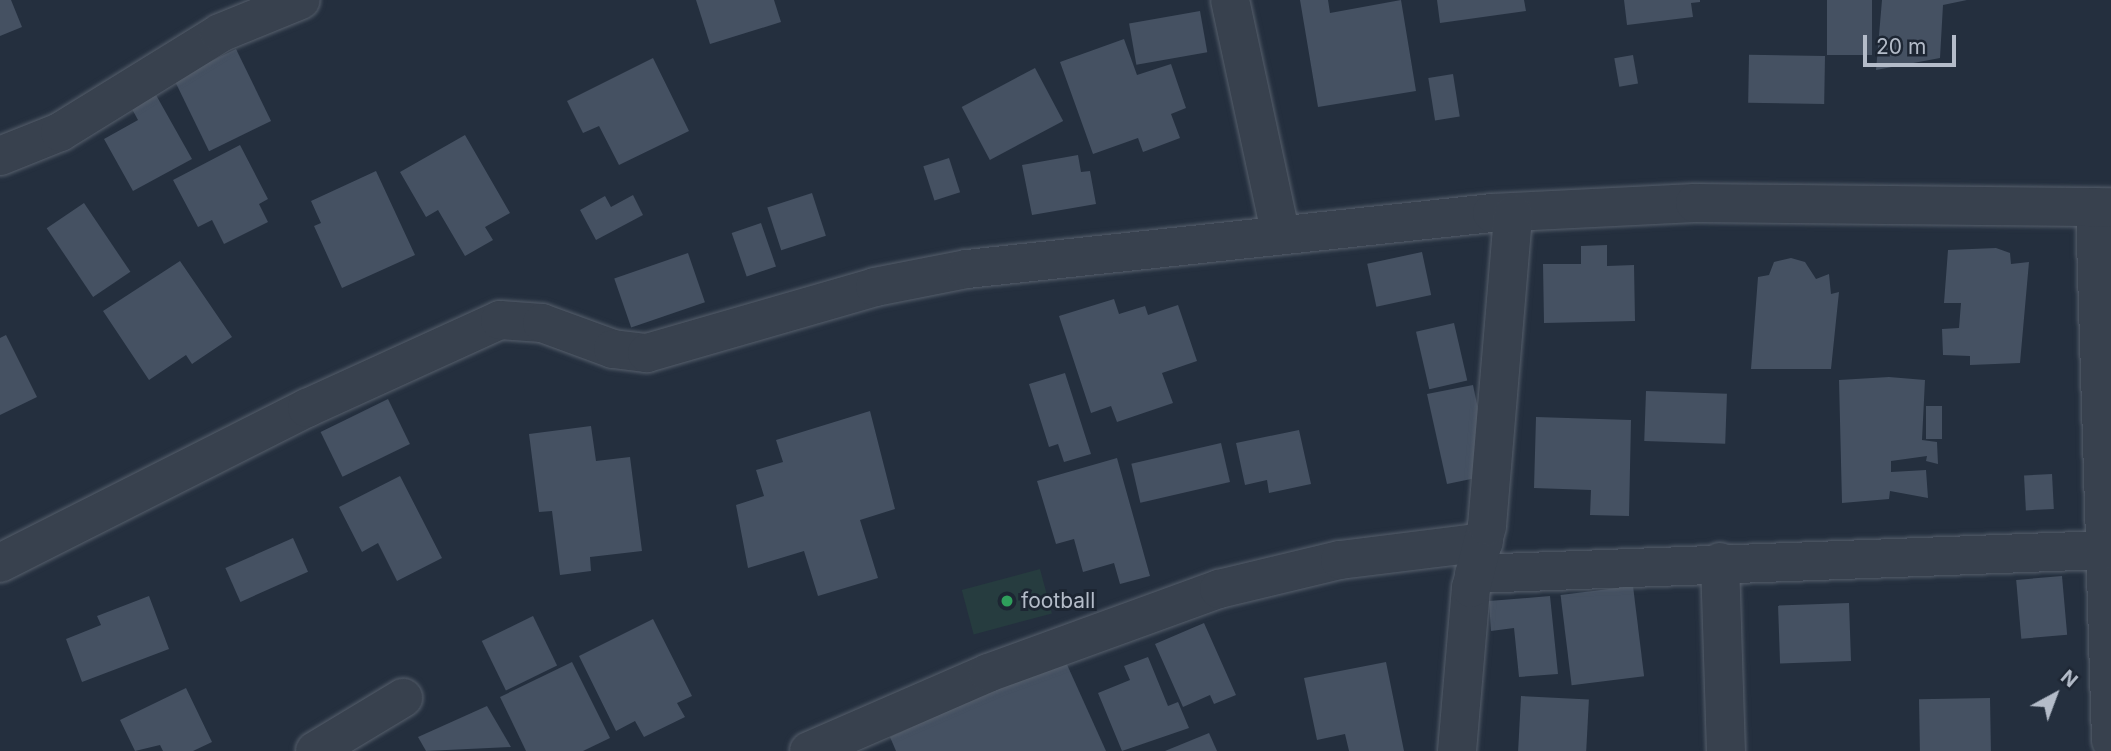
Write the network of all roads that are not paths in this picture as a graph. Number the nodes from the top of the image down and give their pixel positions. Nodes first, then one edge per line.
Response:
1 (301, 0) edge
2 (1230, 0) edge
3 (0, 156) edge
4 (2103, 207) edge
5 (1513, 214) junction
6 (1281, 235) junction
7 (2105, 550) junction
8 (1479, 558) junction
9 (1720, 562) junction
10 (0, 563) edge
11 (403, 698) dead end
12 (2111, 741) edge
13 (315, 751) edge
14 (809, 751) edge
15 (1457, 751) edge
16 (1726, 751) edge

1 - 3 street
2 - 6 street
4 - 5 street
4 - 7 street
5 - 6 street
5 - 8 street
6 - 10 street
7 - 9 street
7 - 12 street
8 - 9 street
8 - 14 street
8 - 15 street
9 - 16 street
11 - 13 street

